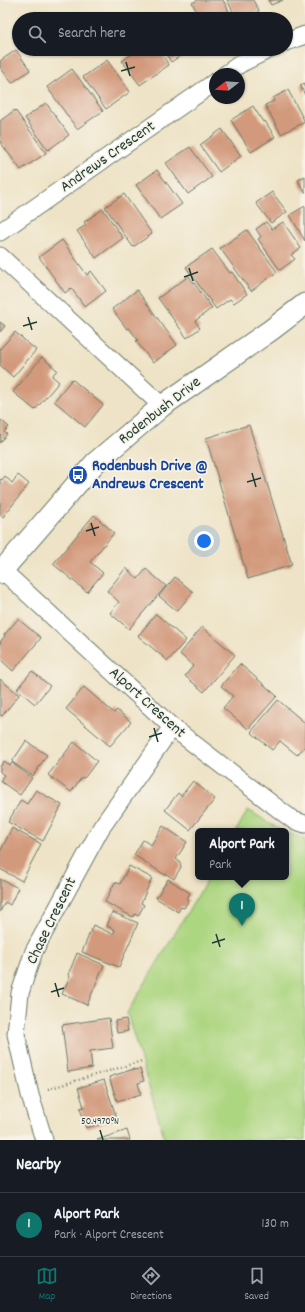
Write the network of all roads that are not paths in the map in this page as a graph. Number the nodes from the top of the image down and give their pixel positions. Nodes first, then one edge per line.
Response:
1 (305, 35) edge
2 (293, 39) edge
3 (256, 56) edge
4 (234, 68) edge
5 (209, 86) edge
6 (0, 232) edge
7 (0, 256) edge
8 (305, 304) edge
9 (162, 406) junction
10 (1, 570) edge
11 (172, 727) junction
12 (305, 824) edge
13 (44, 1140) edge

1 - 2 street
3 - 4 street
5 - 6 street, Andrews Crescent
7 - 9 street
8 - 9 street, Rodenbush Drive
9 - 10 street, Rodenbush Drive
10 - 11 street, Alport Crescent
11 - 12 street, Alport Crescent
11 - 13 street, Chase Crescent

